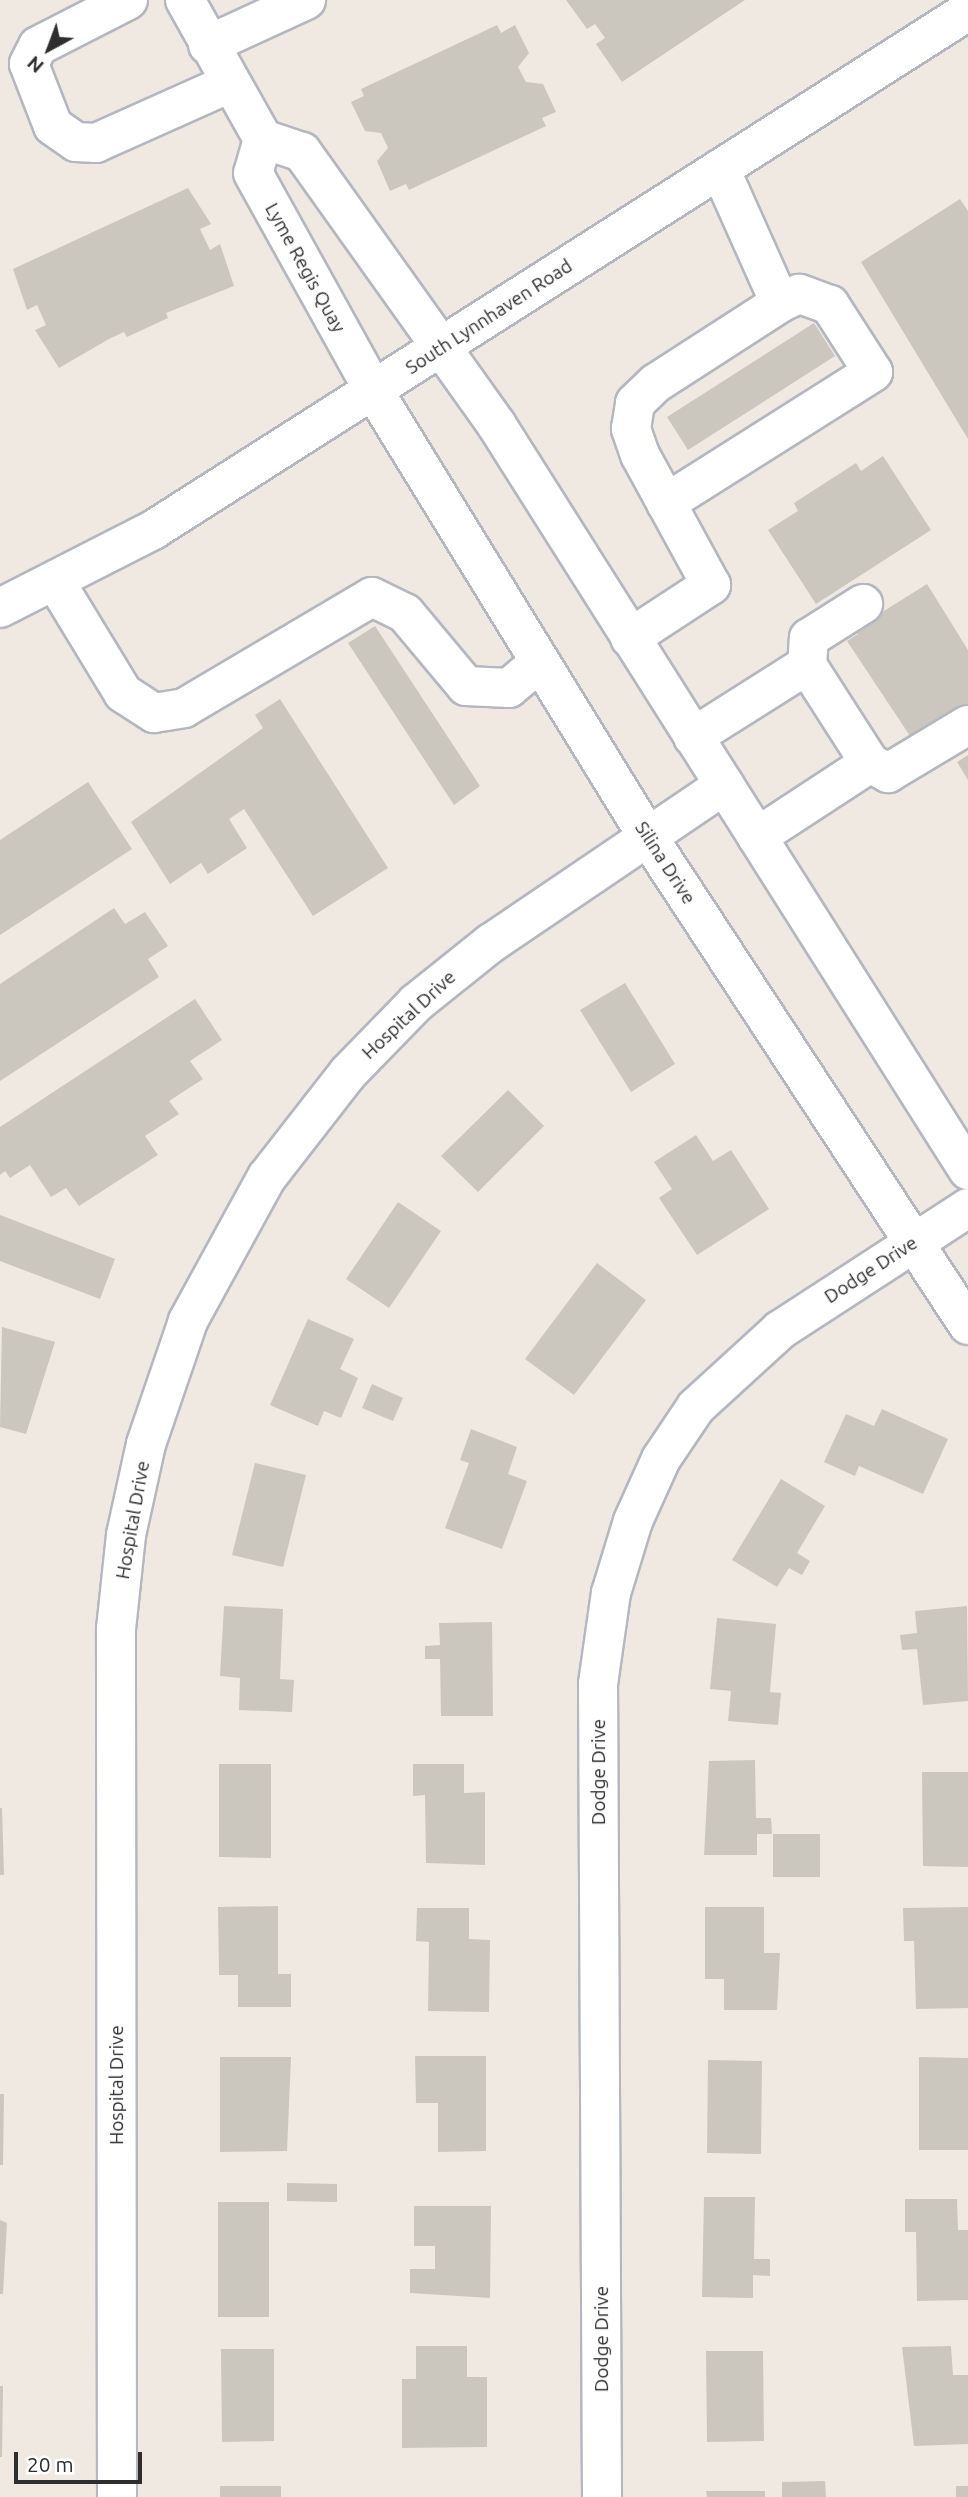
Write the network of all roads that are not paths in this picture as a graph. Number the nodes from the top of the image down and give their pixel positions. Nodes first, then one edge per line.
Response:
1 (128, 0) edge
2 (185, 0) edge
3 (306, 0) edge
4 (968, 12) edge
5 (208, 45) junction
6 (230, 83) junction
7 (263, 139) junction
8 (720, 169) junction
9 (780, 303) junction
10 (441, 346) junction
11 (375, 393) junction
12 (666, 503) junction
13 (55, 582) junction
14 (863, 604) dead end
15 (0, 608) edge
16 (630, 638) junction
17 (538, 664) junction
18 (807, 665) junction
19 (968, 725) edge
20 (693, 737) junction
21 (870, 763) junction
22 (724, 785) junction
23 (646, 834) junction
24 (757, 837) junction
25 (968, 1170) edge
26 (968, 1208) edge
27 (910, 1244) junction
28 (968, 1325) edge
29 (117, 2497) edge
30 (602, 2497) edge

1 - 6 street
2 - 5 street
3 - 5 street
4 - 8 street, South Lynnhaven Road
5 - 6 street
6 - 7 street
7 - 10 street
7 - 11 street, Lyme Regis Quay
8 - 9 street
8 - 10 street, South Lynnhaven Road
9 - 12 street
9 - 12 street
10 - 11 street, South Lynnhaven Road
10 - 16 street
11 - 13 street, South Lynnhaven Road
11 - 17 street, Silina Drive
12 - 16 street
13 - 15 street, South Lynnhaven Road
13 - 17 street
14 - 18 street
16 - 20 street
17 - 23 street, Silina Drive
18 - 20 street
18 - 21 street
19 - 21 street
20 - 22 street
21 - 24 street
22 - 23 street, Hospital Drive
22 - 24 street
23 - 27 street, Silina Drive
23 - 29 street, Hospital Drive
24 - 25 street
26 - 27 street, Dodge Drive
27 - 28 street, Silina Drive
27 - 30 street, Dodge Drive

